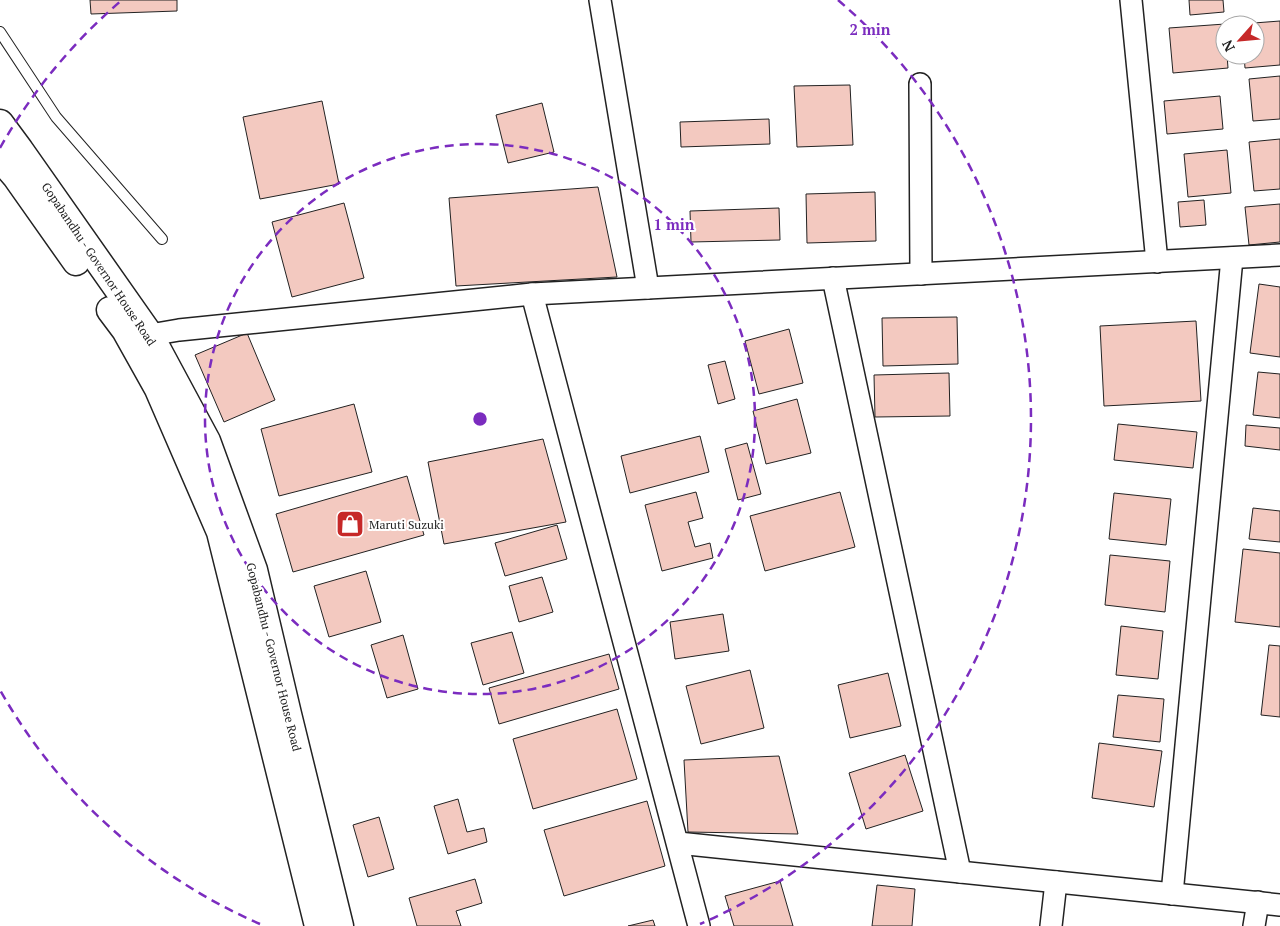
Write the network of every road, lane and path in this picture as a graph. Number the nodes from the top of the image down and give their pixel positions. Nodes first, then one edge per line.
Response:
1 (600, 0) edge
2 (1131, 0) edge
3 (0, 32) edge
4 (920, 84) dead end
5 (0, 123) edge
6 (0, 158) edge
7 (162, 239) dead end
8 (1280, 255) edge
9 (1232, 258) junction
10 (1157, 262) junction
11 (921, 274) junction
12 (833, 278) junction
13 (648, 288) junction
14 (532, 294) junction
15 (150, 335) junction
16 (678, 843) junction
17 (960, 872) junction
18 (1056, 882) junction
19 (1172, 894) junction
20 (1258, 902) junction
21 (1280, 905) edge
22 (318, 926) edge
23 (340, 926) edge
24 (699, 926) edge
25 (1051, 926) edge
26 (1254, 926) edge

1 - 13 street
2 - 10 street
3 - 7 lane
4 - 11 street
5 - 15 street, Gopabandhu - Governor House Road
6 - 22 street, Gopabandhu - Governor House Road
8 - 9 street
9 - 10 street
9 - 19 street
10 - 11 street
11 - 12 street
12 - 13 street
12 - 17 street
13 - 14 street
14 - 15 street
14 - 16 street
15 - 23 street, Gopabandhu - Governor House Road
16 - 17 street
16 - 24 street
17 - 18 street
18 - 19 street
18 - 25 street
19 - 20 street
20 - 21 street
20 - 26 street

